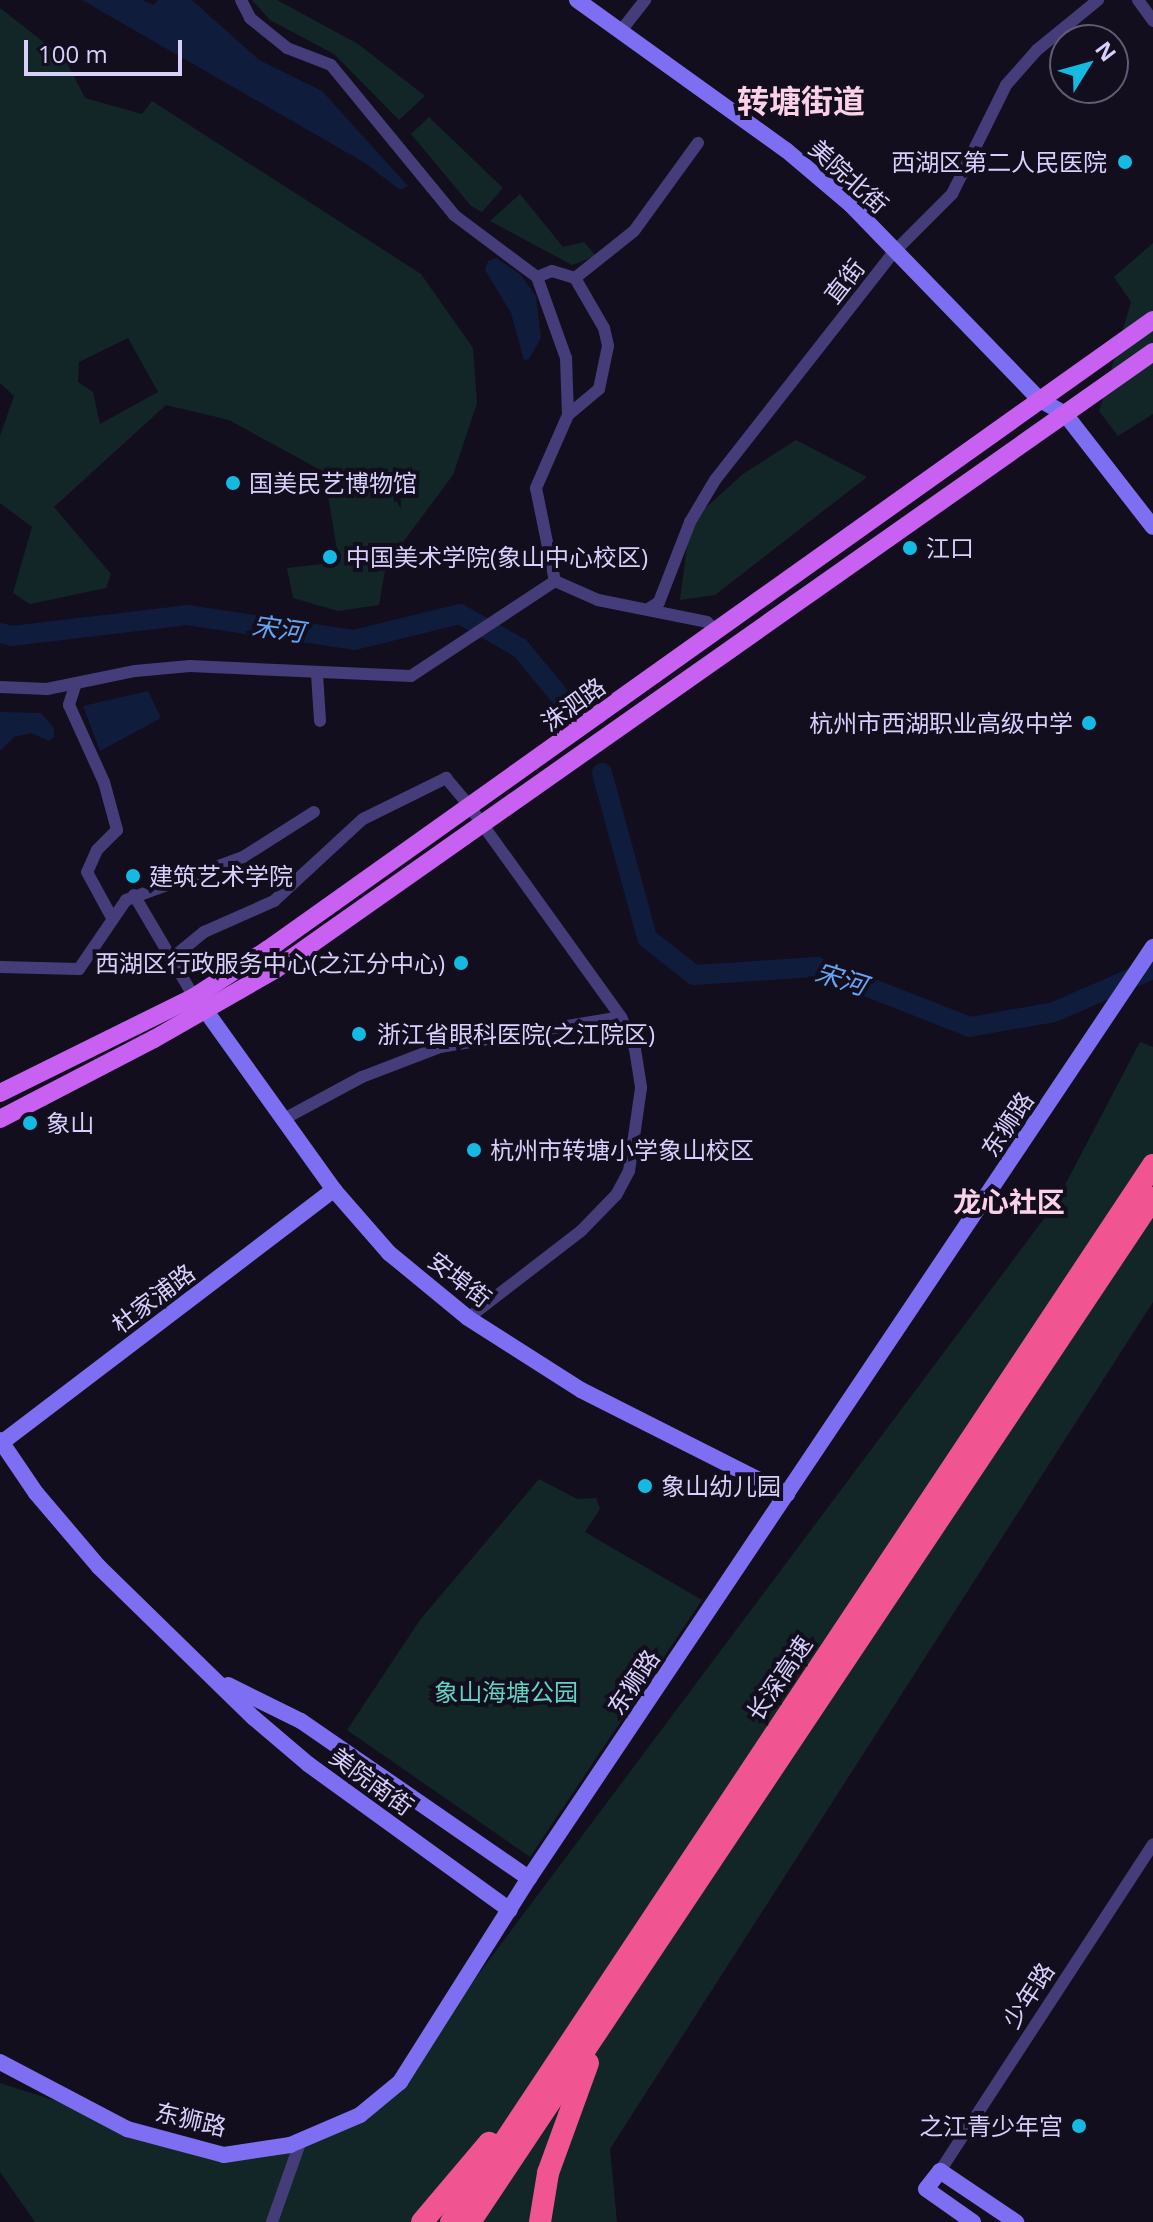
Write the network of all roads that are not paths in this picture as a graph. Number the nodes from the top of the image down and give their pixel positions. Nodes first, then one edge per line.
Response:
1 (241, 0) edge
2 (577, 0) edge
3 (645, 0) edge
4 (1098, 0) edge
5 (1138, 0) edge
6 (1153, 21) edge
7 (620, 32) junction
8 (698, 143) dead end
9 (894, 252) junction
10 (537, 277) junction
11 (575, 278) junction
12 (1153, 320) edge
13 (1153, 352) edge
14 (1040, 400) junction
15 (1065, 414) junction
16 (568, 415) junction
17 (1153, 527) edge
18 (555, 581) junction
19 (648, 609) junction
20 (716, 631) junction
21 (317, 674) junction
22 (76, 683) junction
23 (0, 687) edge
24 (320, 721) dead end
25 (470, 807) junction
26 (314, 812) dead end
27 (483, 824) junction
28 (134, 895) junction
29 (111, 916) junction
30 (1153, 947) edge
31 (171, 959) junction
32 (0, 967) edge
33 (201, 1003) junction
34 (621, 1017) junction
35 (0, 1093) edge
36 (0, 1119) edge
37 (282, 1120) junction
38 (1153, 1165) edge
39 (334, 1190) junction
40 (1153, 1198) edge
41 (468, 1318) junction
42 (1, 1442) edge
43 (787, 1494) junction
44 (216, 1679) junction
45 (1153, 1844) edge
46 (529, 1878) junction
47 (510, 1910) junction
48 (605, 2019) junction
49 (0, 2062) edge
50 (543, 2077) junction
51 (301, 2140) junction
52 (940, 2171) junction
53 (272, 2222) edge
54 (422, 2222) edge
55 (451, 2222) edge
56 (470, 2222) edge
57 (540, 2222) edge
58 (973, 2222) edge
59 (1016, 2222) edge

1 - 10 street
2 - 7 street, 美院北街
3 - 7 street
4 - 9 street, 直街
5 - 6 street
7 - 9 street, 美院北街
8 - 11 street
9 - 14 street, 美院北街
9 - 19 street, 直街
10 - 11 street
10 - 16 street
11 - 16 street
12 - 14 main road, 洙泗路
13 - 15 main road, 洙泗路
14 - 15 street, 美院北街
14 - 20 main road, 洙泗路
15 - 17 street
15 - 27 main road, 洙泗路
16 - 18 street
18 - 19 street
18 - 21 street
19 - 20 street
20 - 25 main road, 洙泗路
21 - 22 street
21 - 24 street
22 - 23 street
22 - 29 street
25 - 27 street
25 - 31 street
25 - 33 main road, 洙泗路
26 - 28 street
27 - 33 main road, 洙泗路
27 - 34 street
28 - 29 street
28 - 31 street
29 - 32 street
30 - 43 street, 东狮路
31 - 33 street
33 - 35 main road, 洙泗路
33 - 36 main road, 洙泗路
33 - 37 street, 安埠街
34 - 37 street
34 - 41 street
37 - 39 street, 安埠街
38 - 50 highway, 长深高速
39 - 41 street, 安埠街
39 - 42 street, 杜家浦路
40 - 48 highway, 长深高速
41 - 43 street, 安埠街
42 - 44 street, 美院南街
43 - 46 street, 东狮路
44 - 46 street, 美院南街
44 - 47 street, 美院南街
45 - 52 street, 少年路
46 - 47 street, 东狮路
47 - 51 street, 东狮路
48 - 56 highway, 长深高速
48 - 57 highway
49 - 51 street, 东狮路
50 - 54 highway
50 - 55 highway, 长深高速
51 - 53 street
52 - 58 street
52 - 59 street

